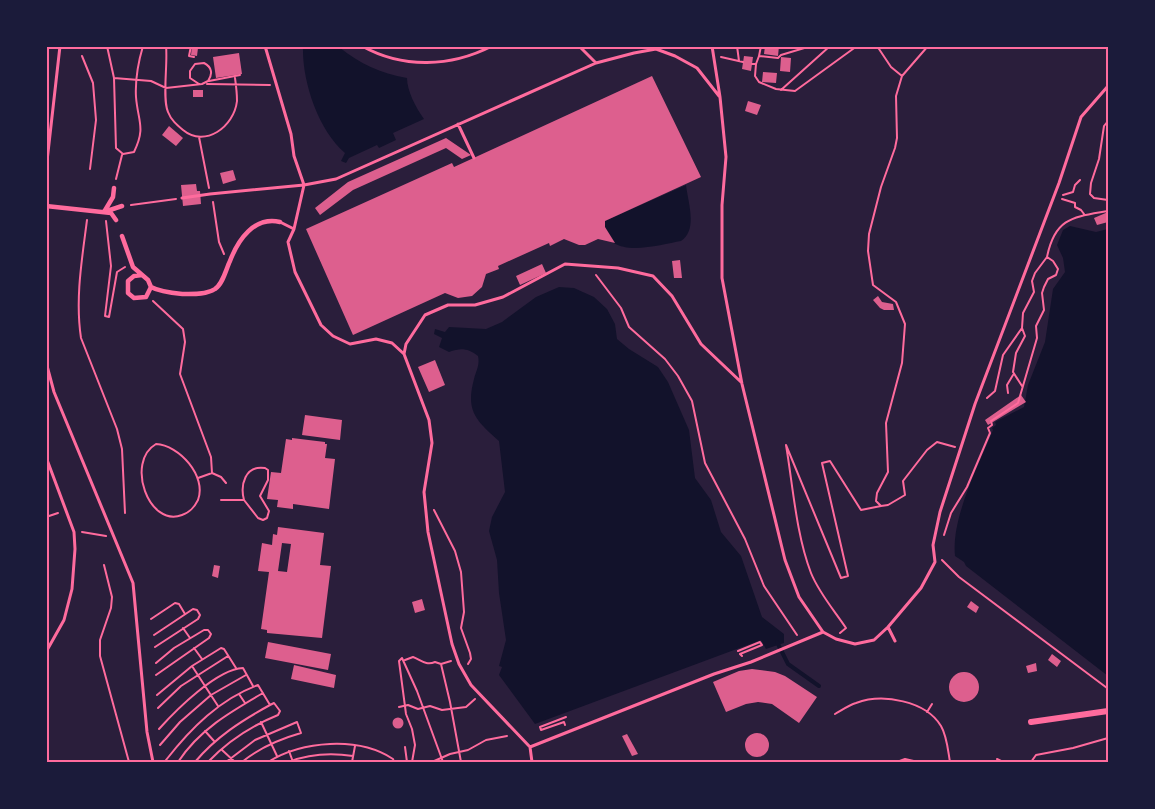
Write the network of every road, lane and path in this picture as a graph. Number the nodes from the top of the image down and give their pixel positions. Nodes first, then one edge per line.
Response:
1 (60, 46) edge
2 (107, 46) edge
3 (143, 46) edge
4 (166, 46) edge
5 (191, 46) edge
6 (265, 46) edge
7 (362, 46) edge
8 (492, 46) edge
9 (579, 46) edge
10 (661, 46) edge
11 (712, 46) edge
12 (737, 46) edge
13 (761, 46) edge
14 (811, 46) edge
15 (830, 46) edge
16 (857, 46) edge
17 (877, 46) edge
18 (928, 46) edge
19 (656, 49) junction
20 (82, 56) dead end
21 (759, 56) junction
22 (725, 58) dead end
23 (596, 63) junction
24 (195, 64) junction
25 (240, 75) dead end
26 (902, 76) junction
27 (114, 78) junction
28 (235, 78) dead end
29 (136, 79) junction
30 (208, 81) junction
31 (200, 84) junction
32 (234, 84) junction
33 (267, 85) dead end
34 (1108, 86) edge
35 (166, 88) junction
36 (780, 90) junction
37 (720, 97) junction
38 (1108, 122) edge
39 (458, 124) junction
40 (199, 137) junction
41 (123, 154) junction
42 (474, 158) dead end
43 (90, 169) dead end
44 (46, 170) edge
45 (207, 180) dead end
46 (304, 185) junction
47 (114, 188) joint
48 (182, 198) joint
49 (1062, 199) dead end
50 (1108, 200) edge
51 (46, 206) edge
52 (122, 206) joint
53 (214, 207) dead end
54 (1108, 210) edge
55 (104, 212) junction
56 (1084, 215) junction
57 (116, 219) dead end
58 (87, 220) dead end
59 (280, 222) joint
60 (294, 229) junction
61 (122, 236) dead end
62 (1047, 256) junction
63 (230, 259) junction
64 (132, 264) junction
65 (591, 267) junction
66 (142, 275) junction
67 (151, 287) junction
68 (150, 297) junction
69 (1022, 328) junction
70 (404, 354) junction
71 (46, 362) edge
72 (1013, 375) junction
73 (742, 384) junction
74 (1023, 387) junction
75 (1008, 393) dead end
76 (975, 404) junction
77 (960, 450) junction
78 (46, 457) edge
79 (212, 473) junction
80 (198, 478) junction
81 (226, 483) dead end
82 (221, 500) dead end
83 (244, 500) junction
84 (881, 506) junction
85 (433, 508) dead end
86 (65, 510) junction
87 (125, 513) dead end
88 (46, 517) edge
89 (86, 533) dead end
90 (102, 535) dead end
91 (933, 545) junction
92 (934, 554) junction
93 (104, 565) dead end
94 (185, 614) junction
95 (151, 618) dead end
96 (888, 627) junction
97 (183, 628) junction
98 (823, 632) junction
99 (154, 634) dead end
100 (190, 638) junction
101 (836, 639) junction
102 (800, 640) junction
103 (896, 641) dead end
104 (155, 647) dead end
105 (195, 648) junction
106 (738, 651) dead end
107 (46, 652) edge
108 (762, 652) dead end
109 (228, 656) junction
110 (202, 659) junction
111 (457, 659) junction
112 (404, 661) junction
113 (156, 663) dead end
114 (441, 664) junction
115 (192, 666) junction
116 (236, 668) junction
117 (461, 669) junction
118 (156, 675) dead end
119 (198, 675) junction
120 (246, 675) junction
121 (205, 686) junction
122 (253, 687) junction
123 (1108, 692) edge
124 (263, 693) junction
125 (239, 694) junction
126 (157, 695) dead end
127 (211, 695) junction
128 (480, 696) junction
129 (245, 703) junction
130 (932, 704) dead end
131 (270, 705) junction
132 (405, 705) junction
133 (218, 706) junction
134 (399, 707) dead end
135 (158, 708) dead end
136 (422, 708) junction
137 (451, 708) junction
138 (1108, 711) edge
139 (927, 712) junction
140 (836, 714) dead end
141 (566, 717) dead end
142 (261, 722) junction
143 (1031, 722) dead end
144 (159, 729) dead end
145 (205, 731) junction
146 (516, 733) junction
147 (267, 734) junction
148 (541, 734) dead end
149 (1108, 738) edge
150 (214, 741) junction
151 (272, 744) junction
152 (160, 745) dead end
153 (356, 746) junction
154 (405, 747) dead end
155 (530, 747) junction
156 (222, 749) junction
157 (289, 751) junction
158 (459, 752) junction
159 (277, 756) junction
160 (353, 756) junction
161 (441, 757) junction
162 (231, 758) junction
163 (997, 759) dead end
164 (166, 760) dead end
165 (129, 762) edge
166 (153, 762) edge
167 (178, 762) edge
168 (195, 762) edge
169 (208, 762) edge
170 (226, 762) edge
171 (235, 762) edge
172 (242, 762) edge
173 (268, 762) edge
174 (291, 762) edge
175 (352, 762) edge
176 (394, 762) edge
177 (407, 762) edge
178 (412, 762) edge
179 (432, 762) edge
180 (443, 762) edge
181 (460, 762) edge
182 (532, 762) edge
183 (897, 762) edge
184 (918, 762) edge
185 (950, 762) edge
186 (1003, 762) edge
187 (1031, 762) edge

1 - 44 lane
2 - 27 path
3 - 29 path
4 - 35 path
5 - 24 path
6 - 46 lane
7 - 8 lane
9 - 23 lane
10 - 19 lane
11 - 37 lane
12 - 22 path
13 - 21 path
14 - 21 path
15 - 36 path
16 - 36 path
17 - 26 path
18 - 26 path
19 - 23 lane
19 - 37 lane
20 - 43 path
21 - 36 path
23 - 39 lane
24 - 30 path
24 - 31 path
25 - 30 path
26 - 84 path
27 - 29 path
27 - 41 path
28 - 32 path
29 - 35 path
29 - 41 path
30 - 31 path
31 - 32 path
31 - 35 path
32 - 33 path
32 - 40 path
34 - 76 lane
35 - 40 path
37 - 73 lane
38 - 50 path
39 - 42 lane
39 - 46 lane
40 - 45 path
41 - 47 path
46 - 48 lane
46 - 60 lane
47 - 55 street
48 - 52 path
49 - 56 path
51 - 55 street
52 - 55 street
53 - 63 path
54 - 56 path
55 - 57 street
55 - 64 path
56 - 62 path
58 - 87 path
59 - 60 lane
59 - 63 street
60 - 70 lane
61 - 64 street
62 - 69 path
62 - 74 path
63 - 67 street
64 - 66 street
65 - 70 lane
65 - 73 lane
65 - 102 path
66 - 67 street
66 - 68 street
67 - 68 street
68 - 79 path
69 - 72 path
69 - 76 path
70 - 111 lane
71 - 166 lane
72 - 74 path
72 - 75 path
73 - 98 lane
74 - 91 path
76 - 77 lane
77 - 84 path
77 - 91 lane
78 - 86 lane
79 - 80 path
79 - 81 path
80 - 80 path
82 - 83 path
83 - 83 path
84 - 101 path
85 - 117 path
86 - 88 path
86 - 107 lane
89 - 90 path
91 - 92 lane
92 - 96 lane
92 - 123 path
93 - 165 path
94 - 95 path
94 - 97 path
94 - 99 path
96 - 101 lane
96 - 103 lane
97 - 100 path
97 - 104 path
98 - 101 lane
98 - 102 lane
100 - 105 path
100 - 113 path
102 - 155 lane
105 - 110 path
105 - 118 path
106 - 108 path
109 - 110 path
109 - 116 path
109 - 119 path
110 - 115 path
111 - 114 path
111 - 117 lane
112 - 114 path
112 - 132 path
112 - 136 path
114 - 137 path
115 - 119 path
115 - 126 path
116 - 120 path
116 - 121 path
117 - 128 lane
119 - 121 path
119 - 135 path
120 - 122 path
120 - 127 path
121 - 127 path
121 - 144 path
122 - 124 path
122 - 125 path
124 - 129 path
124 - 131 path
125 - 129 path
125 - 133 path
127 - 133 path
127 - 152 path
128 - 137 path
128 - 146 lane
129 - 145 path
130 - 139 path
131 - 142 path
131 - 150 path
132 - 134 path
132 - 136 path
132 - 178 path
133 - 164 path
136 - 137 path
136 - 161 path
137 - 158 path
138 - 143 street
139 - 140 path
139 - 185 path
141 - 148 path
142 - 147 path
142 - 156 path
145 - 150 path
145 - 167 path
146 - 155 lane
146 - 158 path
147 - 151 path
147 - 151 path
147 - 162 path
149 - 187 path
150 - 168 path
151 - 159 path
151 - 172 path
153 - 157 path
153 - 160 path
153 - 176 path
154 - 177 path
155 - 182 lane
156 - 162 path
156 - 169 path
157 - 159 path
157 - 174 path
158 - 161 path
158 - 181 path
159 - 173 path
160 - 174 path
160 - 175 path
161 - 179 path
161 - 180 path
162 - 170 path
162 - 171 path
163 - 186 path
183 - 184 path

